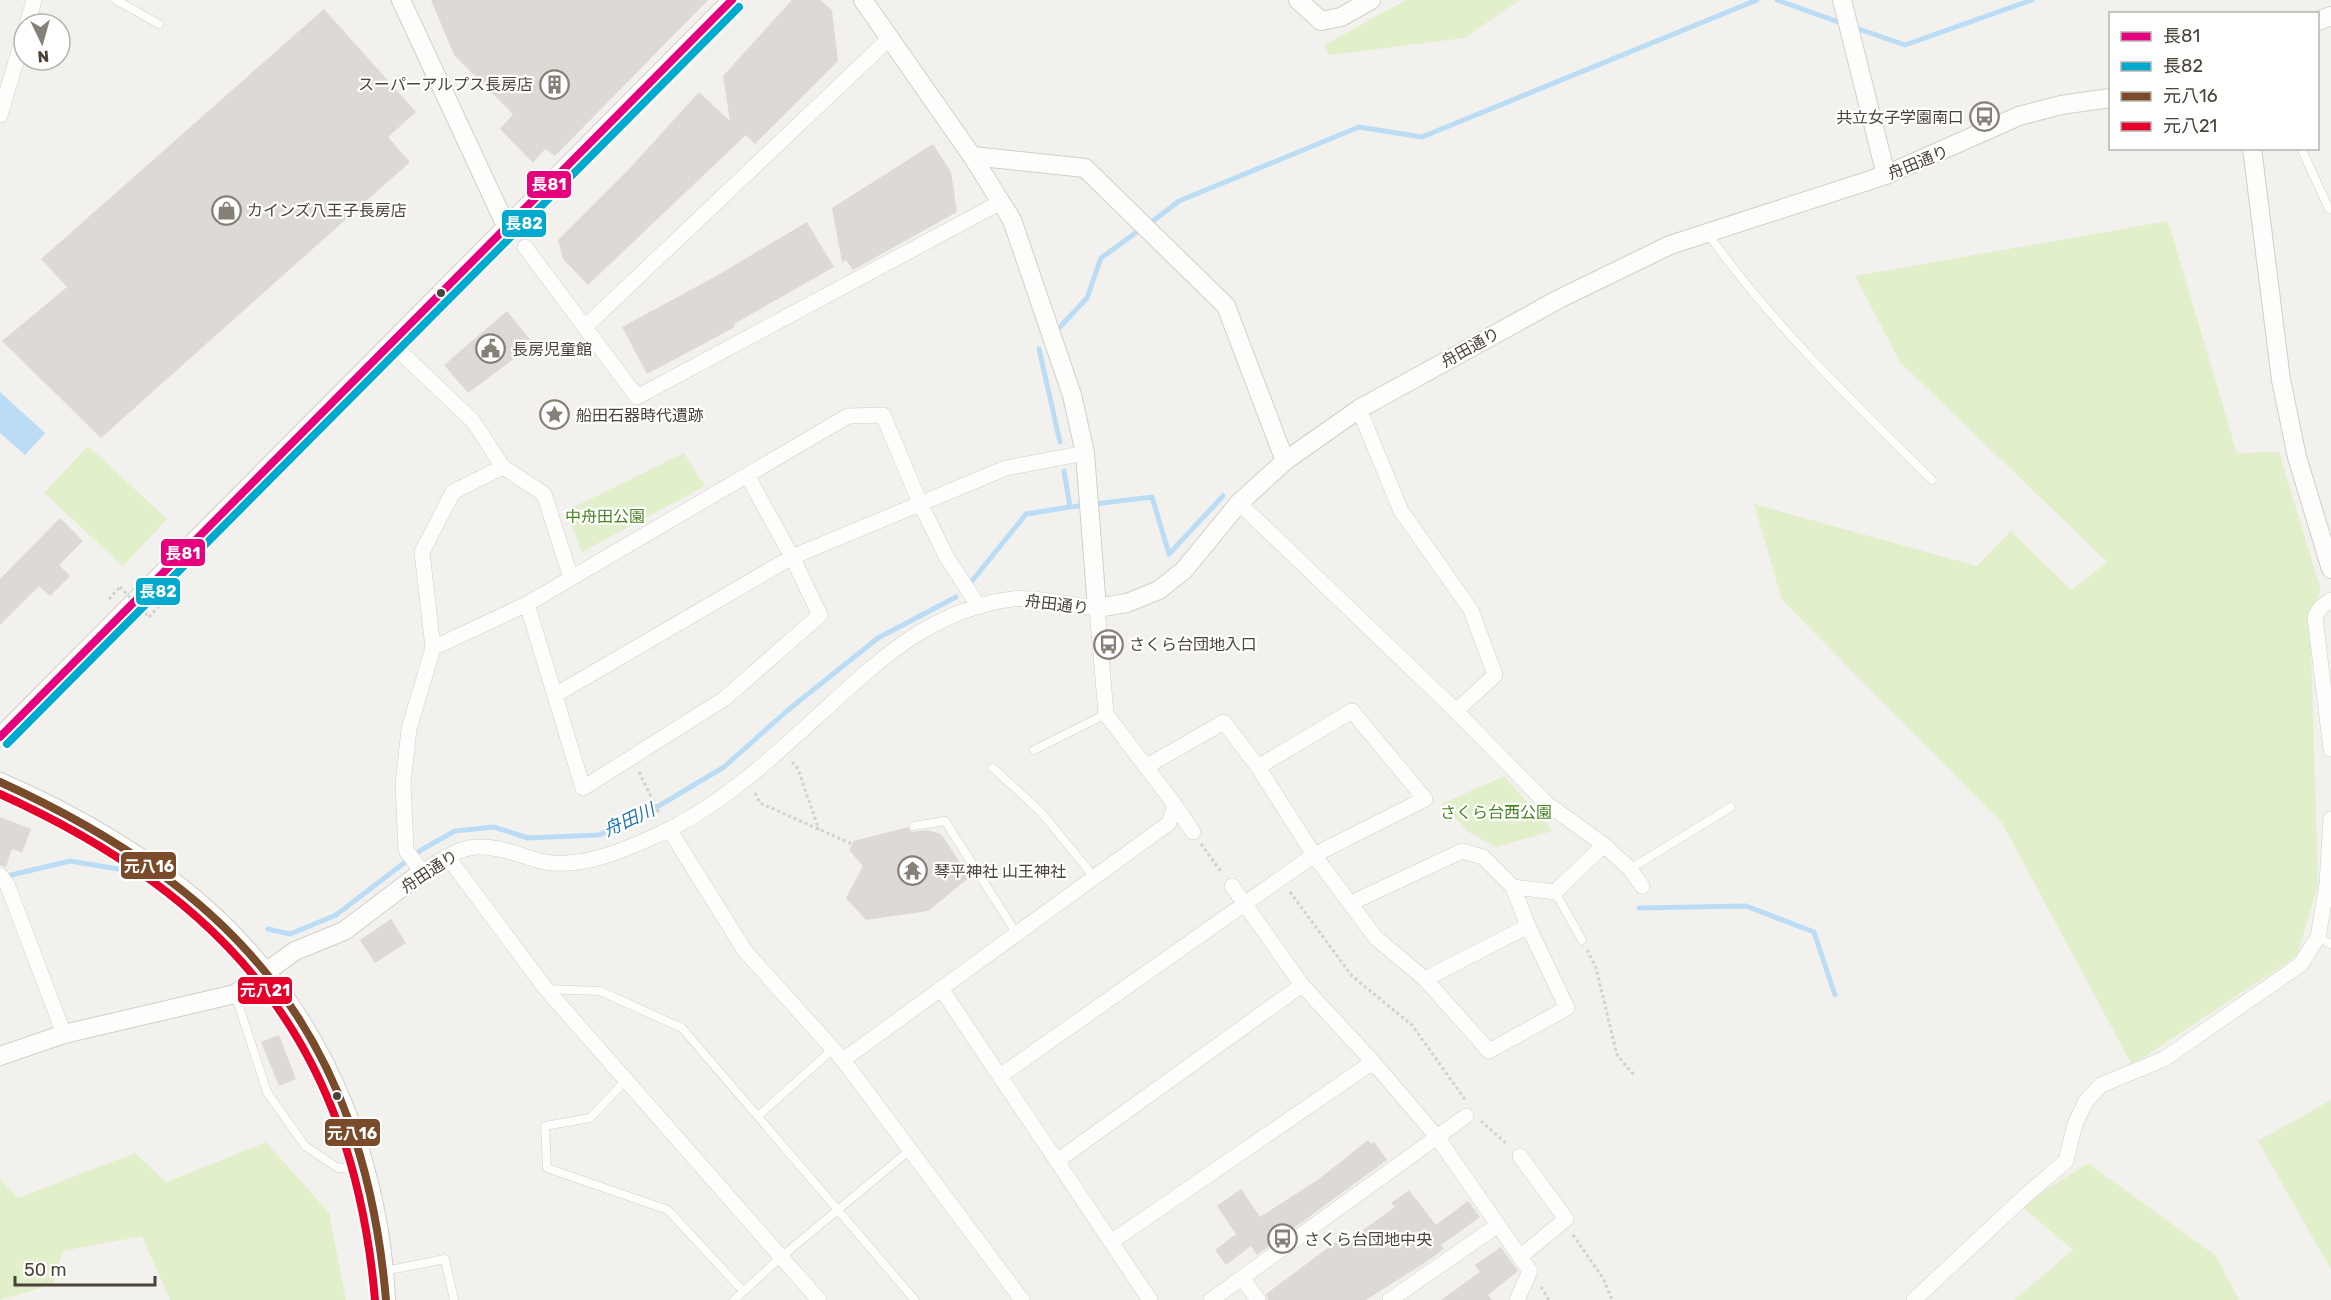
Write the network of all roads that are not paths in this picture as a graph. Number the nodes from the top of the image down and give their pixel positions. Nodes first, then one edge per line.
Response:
1 (116, 0) edge
2 (401, 0) edge
3 (732, 0) edge
4 (863, 0) edge
5 (1298, 0) edge
6 (1371, 0) edge
7 (1844, 6) edge
8 (159, 24) dead end
9 (890, 38) junction
10 (13, 72) edge
11 (2109, 98) edge
12 (0, 115) edge
13 (2252, 150) edge
14 (2302, 150) edge
15 (972, 156) junction
16 (1886, 175) junction
17 (1001, 202) junction
18 (2329, 209) dead end
19 (507, 228) junction
20 (1707, 233) junction
21 (525, 247) dead end
22 (585, 327) junction
23 (392, 345) junction
24 (1359, 410) junction
25 (1085, 453) junction
26 (1285, 461) junction
27 (502, 467) junction
28 (747, 475) junction
29 (1932, 480) dead end
30 (920, 503) junction
31 (1239, 503) junction
32 (792, 557) junction
33 (2331, 569) edge
34 (571, 578) junction
35 (2331, 600) edge
36 (527, 604) junction
37 (979, 607) junction
38 (1097, 608) junction
39 (433, 648) junction
40 (555, 695) junction
41 (1456, 711) junction
42 (1106, 714) junction
43 (0, 737) edge
44 (2331, 749) edge
45 (1034, 750) dead end
46 (1147, 766) junction
47 (1258, 767) junction
48 (993, 768) dead end
49 (0, 782) edge
50 (1175, 805) junction
51 (1731, 807) dead end
52 (2331, 819) edge
53 (914, 826) dead end
54 (669, 829) junction
55 (1193, 832) road end
56 (1604, 845) junction
57 (1314, 855) junction
58 (447, 856) junction
59 (1630, 869) junction
60 (420, 870) junction
61 (1095, 878) junction
62 (3, 880) edge
63 (1232, 886) road end
64 (1642, 886) dead end
65 (1513, 887) junction
66 (1555, 892) junction
67 (1351, 903) junction
68 (1245, 905) junction
69 (1528, 927) junction
70 (1017, 934) junction
71 (1582, 940) road end
72 (2325, 941) edge
73 (264, 973) junction
74 (1425, 980) junction
75 (1302, 986) junction
76 (546, 989) junction
77 (942, 990) junction
78 (235, 994) junction
79 (64, 1034) junction
80 (838, 1055) junction
81 (0, 1056) edge
82 (1373, 1062) junction
83 (1000, 1076) junction
84 (626, 1080) junction
85 (1469, 1110) road end
86 (758, 1116) junction
87 (1437, 1137) junction
88 (910, 1150) junction
89 (1520, 1156) road end
90 (1057, 1161) junction
91 (366, 1168) junction
92 (838, 1209) junction
93 (1498, 1225) junction
94 (1111, 1242) junction
95 (781, 1257) junction
96 (1520, 1257) junction
97 (385, 1271) junction
98 (1242, 1278) junction
99 (743, 1291) junction
100 (386, 1300) edge
101 (454, 1300) edge
102 (734, 1300) edge
103 (819, 1300) edge
104 (915, 1300) edge
105 (1022, 1300) edge
106 (1150, 1300) edge
107 (1211, 1300) edge
108 (1258, 1300) edge
109 (1390, 1300) edge
110 (1517, 1300) edge
111 (1914, 1300) edge

1 - 8 lane
2 - 19 street
3 - 19 street
4 - 9 street
5 - 6 street
7 - 16 street
9 - 15 street
9 - 22 street
10 - 12 street
11 - 16 street, 舟田通り
13 - 33 street
14 - 18 lane
15 - 17 street
15 - 26 street
16 - 20 street, 舟田通り
17 - 22 street
17 - 25 street
19 - 23 street
20 - 24 street, 舟田通り
20 - 29 lane
21 - 22 street
23 - 27 street
23 - 43 street
24 - 26 street, 舟田通り
24 - 41 street
25 - 30 street
25 - 38 street
26 - 31 street, 舟田通り
27 - 34 street
27 - 39 street
28 - 30 street
28 - 32 street
28 - 34 street
30 - 32 street
30 - 37 street
31 - 38 street, 舟田通り
31 - 41 street
32 - 40 street
32 - 40 street
34 - 36 street
35 - 44 street
36 - 39 street
36 - 40 street
37 - 38 street, 舟田通り
37 - 54 street, 舟田通り
38 - 42 street
39 - 60 street
41 - 56 street
42 - 45 lane
42 - 46 street
46 - 47 street
46 - 50 street
47 - 57 street
47 - 57 street
48 - 61 lane
49 - 73 street
50 - 55 street
50 - 61 street
51 - 59 lane
52 - 72 street
53 - 70 lane
54 - 58 street, 舟田通り
54 - 80 street
56 - 59 street
56 - 66 street
57 - 67 street
57 - 68 street
58 - 60 street, 舟田通り
58 - 76 street
59 - 64 street
60 - 73 street, 舟田通り
61 - 70 street
62 - 79 street
63 - 68 street
65 - 66 street
65 - 67 street
65 - 69 street
66 - 71 lane
67 - 74 street
68 - 75 street
68 - 83 street
69 - 74 street
69 - 74 street
70 - 77 street
72 - 111 street
73 - 78 street, 舟田通り
73 - 91 street
75 - 82 street
75 - 90 street
76 - 84 street
76 - 86 lane
77 - 80 street
77 - 83 street
78 - 79 street, 舟田通り
78 - 91 lane
79 - 81 street, 舟田通り
80 - 86 lane
80 - 88 street
82 - 87 street
82 - 94 street
83 - 90 street
84 - 95 street
84 - 99 lane
85 - 87 street
86 - 92 lane
87 - 93 street
87 - 98 street
88 - 92 lane
88 - 105 street
89 - 96 street
90 - 94 street
91 - 97 street
92 - 95 lane
92 - 104 lane
93 - 96 street
93 - 109 street
94 - 106 street
95 - 99 lane
95 - 103 street
96 - 110 street
97 - 100 street
97 - 101 lane
98 - 107 street
98 - 108 street
99 - 102 lane

